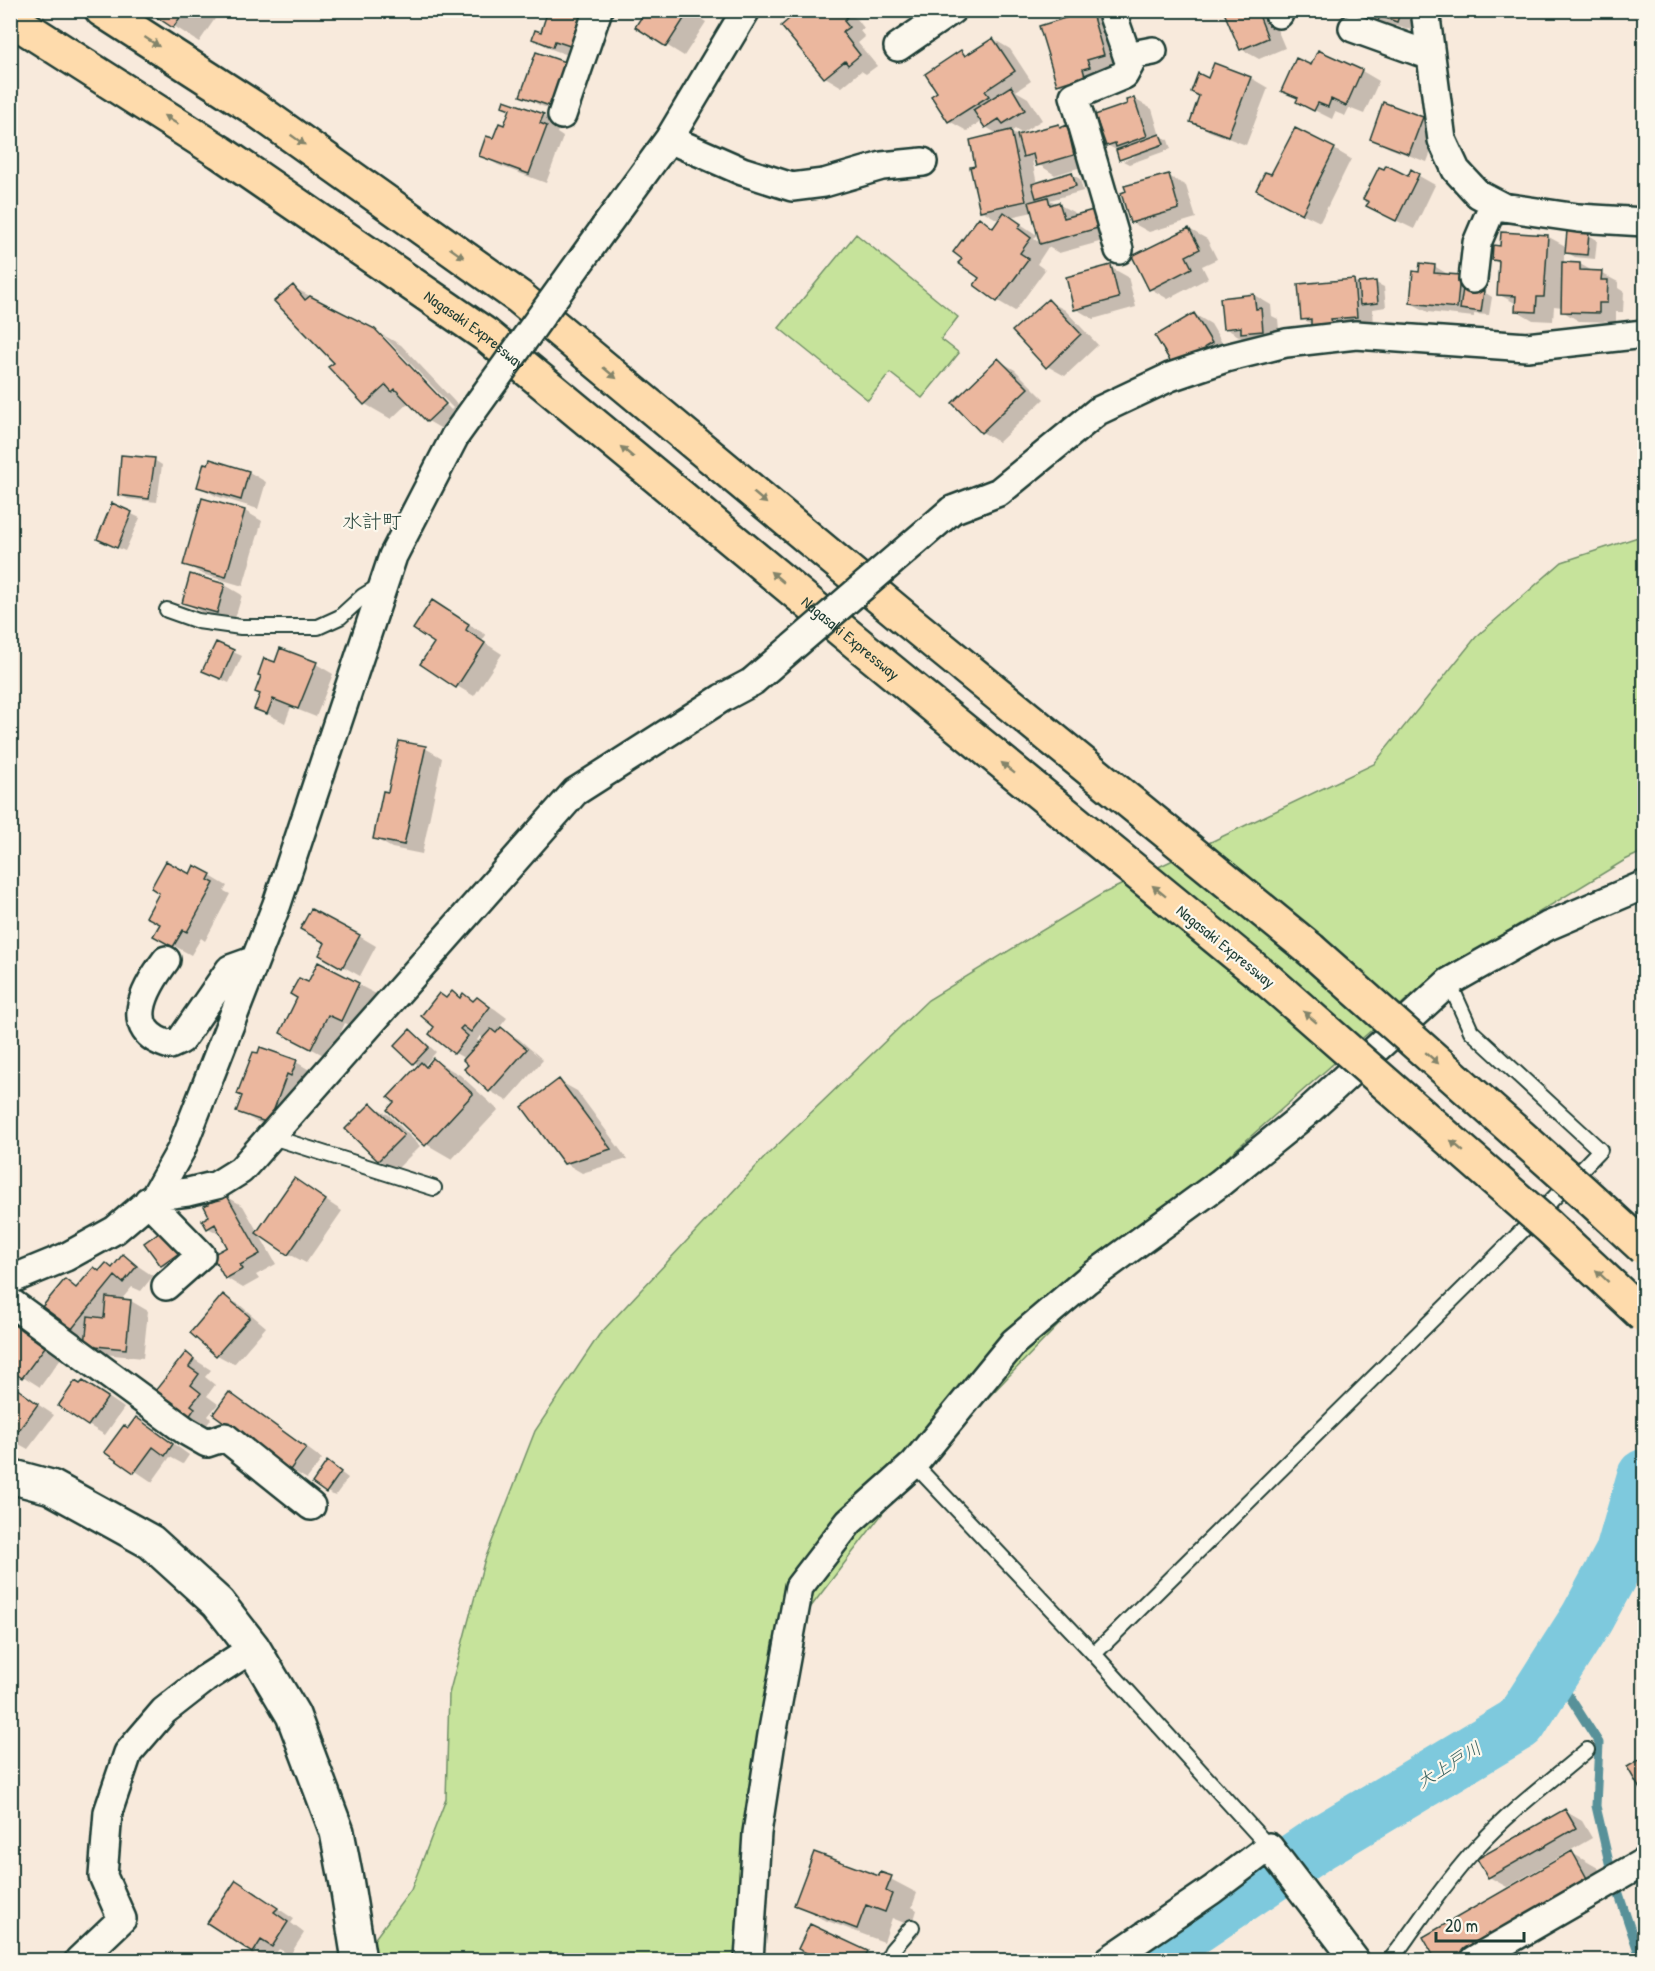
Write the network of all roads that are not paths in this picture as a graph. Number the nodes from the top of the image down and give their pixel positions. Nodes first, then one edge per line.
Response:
1 (102, 10) edge
2 (598, 10) edge
3 (746, 10) edge
4 (952, 10) edge
5 (1111, 10) edge
6 (1425, 10) edge
7 (10, 18) edge
8 (1353, 28) dead end
9 (898, 47) dead end
10 (1431, 56) junction
11 (562, 115) dead end
12 (669, 139) junction
13 (923, 162) dead end
14 (1494, 203) junction
15 (1644, 222) edge
16 (1119, 250) dead end
17 (1473, 279) dead end
18 (1644, 334) edge
19 (384, 583) junction
20 (167, 610) dead end
21 (1644, 885) edge
22 (166, 960) dead end
23 (255, 960) junction
24 (1449, 982) junction
25 (272, 1137) junction
26 (434, 1188) dead end
27 (151, 1198) junction
28 (1644, 1248) edge
29 (10, 1280) edge
30 (166, 1286) dead end
31 (10, 1302) edge
32 (1644, 1316) edge
33 (914, 1464) junction
34 (10, 1476) edge
35 (311, 1506) dead end
36 (253, 1648) junction
37 (1094, 1654) junction
38 (1587, 1750) dead end
39 (1269, 1847) junction
40 (1638, 1866) edge
41 (912, 1928) dead end
42 (79, 1960) edge
43 (359, 1960) edge
44 (749, 1960) edge
45 (886, 1960) edge
46 (1109, 1960) edge
47 (1355, 1960) edge
48 (1390, 1960) edge
49 (1474, 1960) edge

1 -> 28 highway, bridge
2 - 11 street
3 - 12 street
4 - 9 street
5 - 16 street
6 - 10 street
32 -> 7 highway, Nagasaki Expressway, bridge
8 - 10 street
10 - 14 street
12 - 13 street
12 - 19 street, bridge
14 - 15 street
14 - 17 street
18 - 25 street, bridge
19 - 20 lane
19 - 23 street
21 - 24 street
22 - 23 street
23 - 27 street
24 - 33 street
24 - 37 lane
25 - 26 lane
25 - 27 street
27 - 29 street
27 - 30 street
31 - 35 street
33 - 37 lane
33 - 44 street
34 - 36 street
36 - 42 street
36 - 43 street
37 - 39 lane
38 - 48 lane
39 - 46 street
39 - 47 street
40 - 49 street
41 - 45 lane

